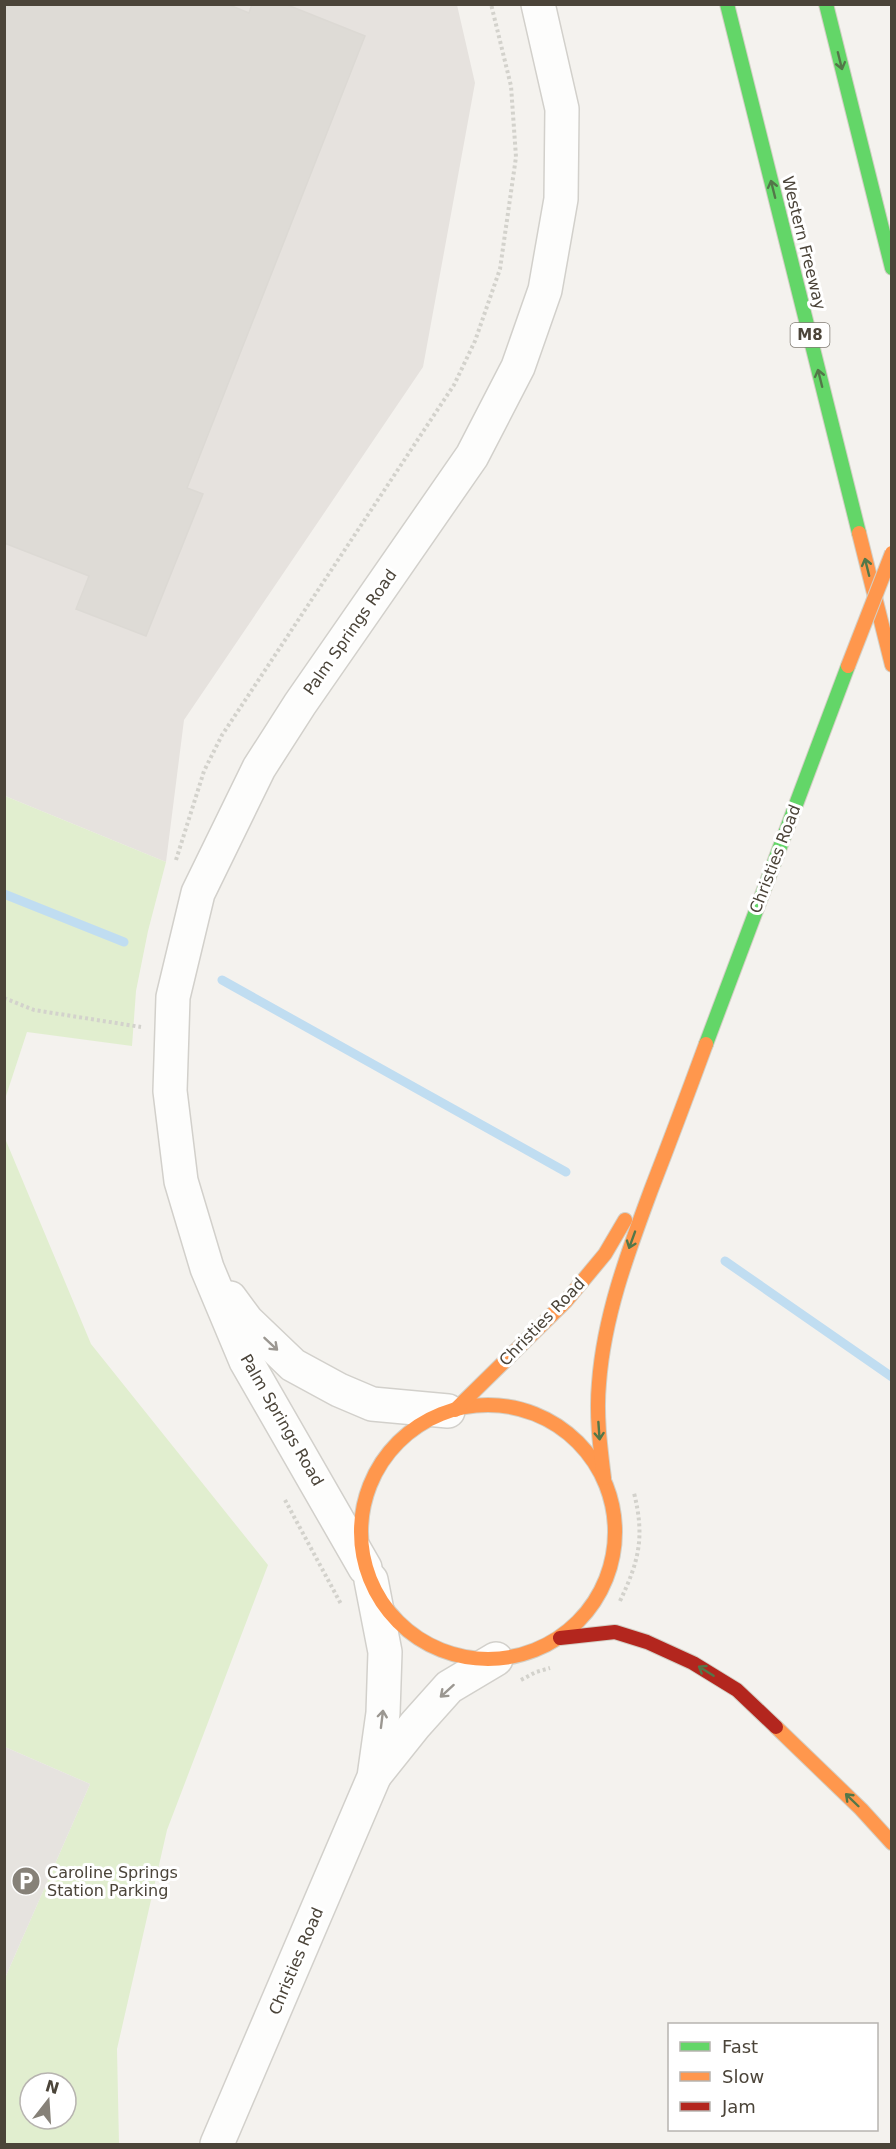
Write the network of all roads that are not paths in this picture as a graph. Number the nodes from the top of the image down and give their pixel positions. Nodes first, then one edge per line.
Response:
1 (538, 4) edge
2 (727, 4) edge
3 (826, 4) edge
4 (891, 268) edge
5 (891, 553) edge
6 (891, 665) edge
7 (659, 1166) junction
8 (207, 1268) junction
9 (451, 1411) junction
10 (604, 1478) junction
11 (368, 1574) junction
12 (560, 1638) junction
13 (506, 1671) junction
14 (374, 1776) junction
15 (891, 1843) edge
16 (218, 2145) edge

1 - 8 street, Palm Springs Road
6 -> 2 main road, Western Freeway / M8
3 -> 4 main road
5 - 7 main road, Christies Road, bridge
7 - 9 main road, Christies Road
7 -> 10 main road, Christies Road
8 -> 9 street, Palm Springs Road
8 - 11 street, Palm Springs Road
9 - 10 main road
9 - 11 main road
10 - 12 main road
11 - 13 main road
14 -> 11 street, Christies Road
12 - 13 main road
15 -> 12 main road
13 -> 14 street, Christies Road
14 - 16 street, Christies Road

